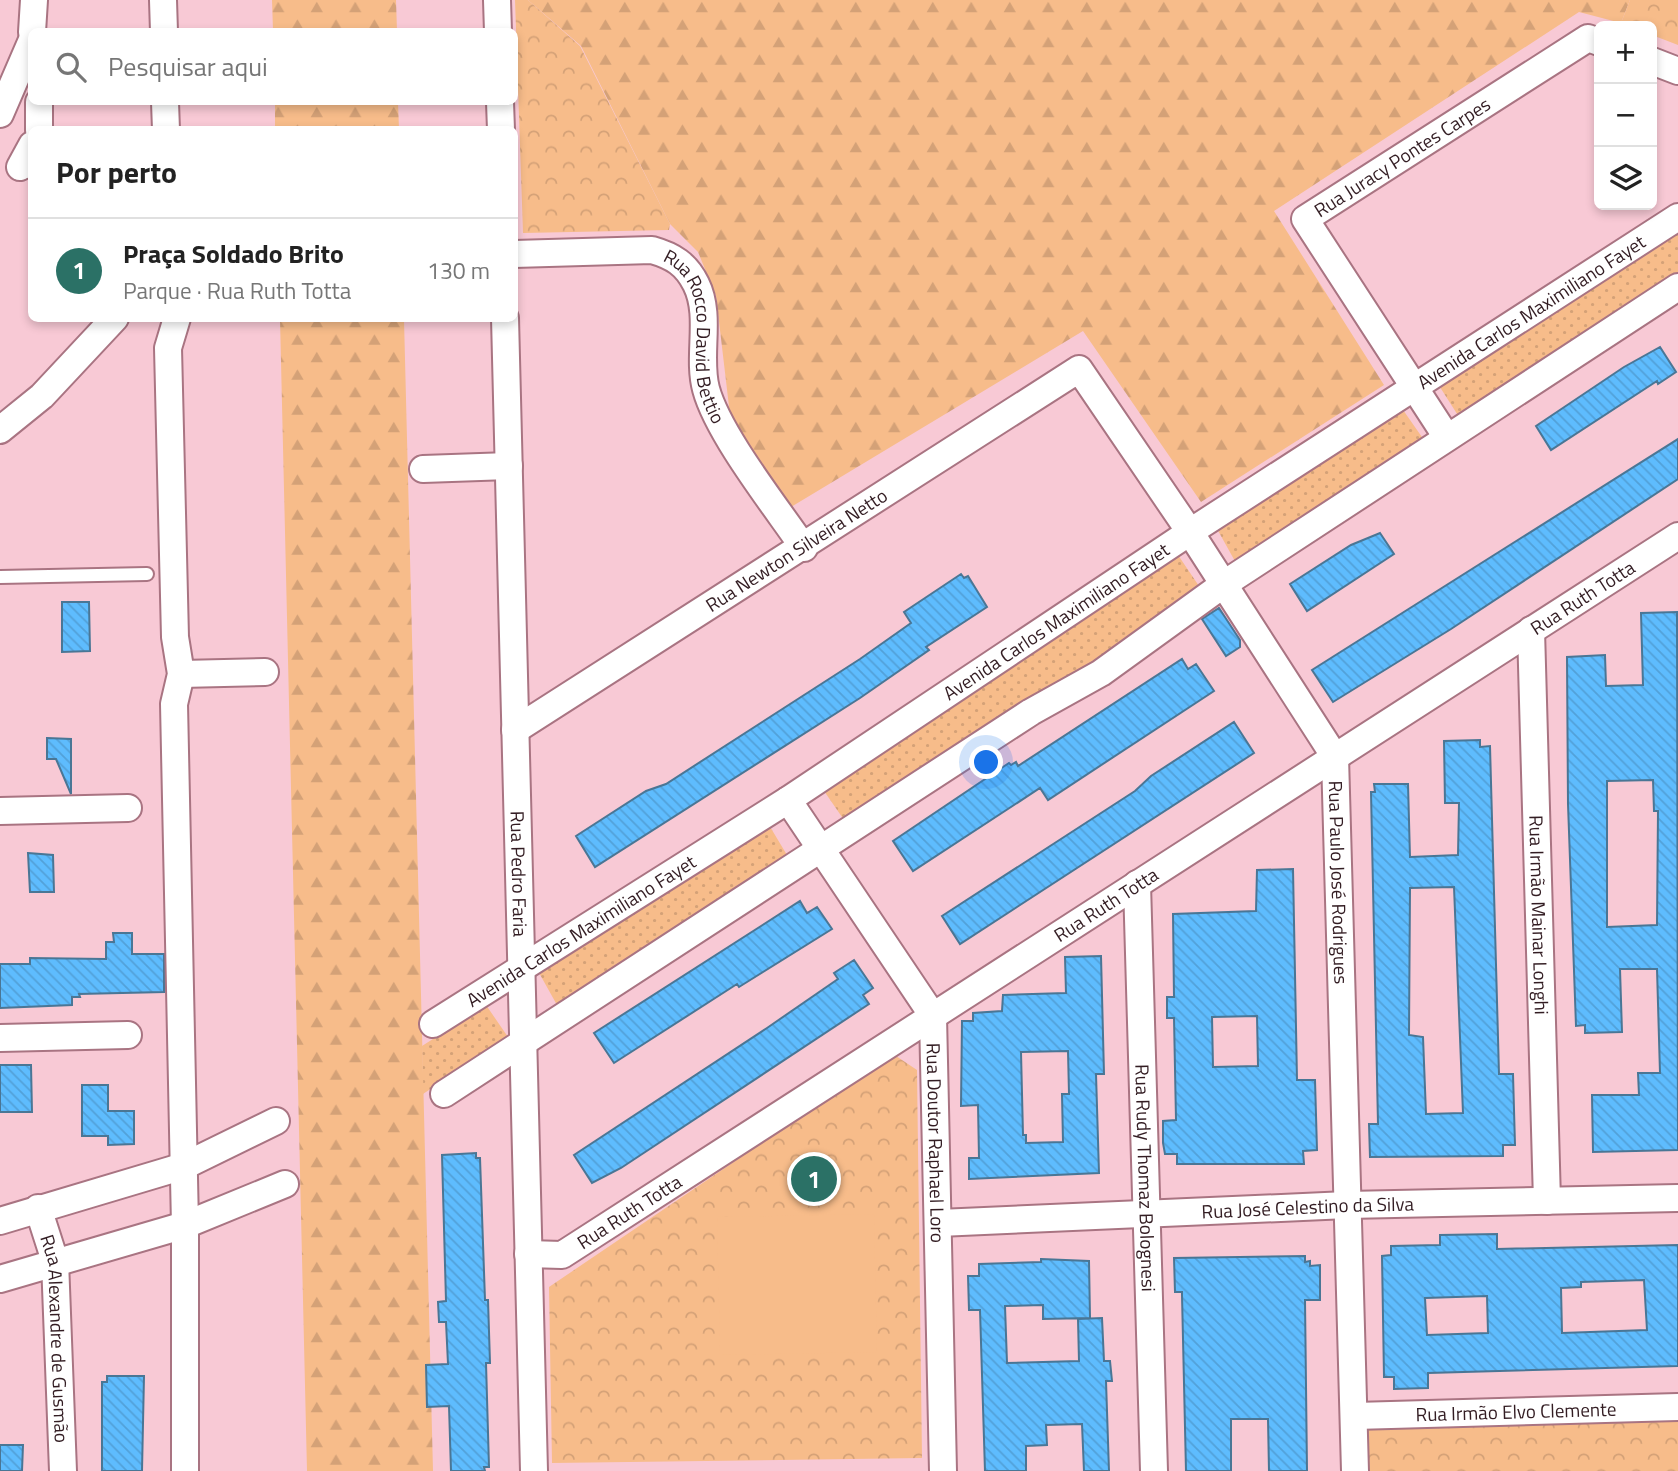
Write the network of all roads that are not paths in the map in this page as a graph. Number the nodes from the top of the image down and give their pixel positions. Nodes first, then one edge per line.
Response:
1 (34, 0) edge
2 (163, 0) edge
3 (498, 0) edge
4 (32, 28) edge
5 (164, 28) edge
6 (498, 28) edge
7 (1594, 41) edge
8 (28, 53) edge
9 (1657, 63) edge
10 (1678, 71) edge
11 (39, 105) edge
12 (165, 105) edge
13 (500, 105) edge
14 (0, 114) edge
15 (39, 126) edge
16 (166, 126) edge
17 (500, 126) edge
18 (1678, 217) edge
19 (518, 254) edge
20 (1678, 287) edge
21 (111, 322) edge
22 (176, 322) edge
23 (505, 322) edge
24 (1079, 369) joint
25 (1414, 387) junction
26 (0, 430) edge
27 (1446, 436) junction
28 (509, 466) junction
29 (423, 469) dead end
30 (1190, 532) junction
31 (1678, 536) edge
32 (804, 548) junction
33 (147, 573) dead end
34 (0, 577) edge
35 (1224, 584) junction
36 (1531, 630) junction
37 (265, 672) dead end
38 (181, 674) junction
39 (515, 730) junction
40 (1335, 757) junction
41 (789, 800) junction
42 (128, 808) dead end
43 (0, 811) edge
44 (819, 849) junction
45 (1137, 884) junction
46 (521, 969) junction
47 (933, 1016) junction
48 (433, 1024) dead end
49 (128, 1035) dead end
50 (0, 1038) edge
51 (523, 1042) junction
52 (444, 1094) dead end
53 (276, 1121) dead end
54 (184, 1166) junction
55 (285, 1184) dead end
56 (1678, 1198) edge
57 (1548, 1201) junction
58 (1347, 1205) junction
59 (37, 1208) junction
60 (1148, 1214) junction
61 (0, 1220) edge
62 (939, 1223) junction
63 (185, 1225) junction
64 (528, 1254) junction
65 (55, 1261) junction
66 (0, 1279) edge
67 (1678, 1408) edge
68 (1355, 1416) junction
69 (63, 1471) edge
70 (185, 1471) edge
71 (534, 1471) edge
72 (943, 1471) edge
73 (1154, 1471) edge
74 (1356, 1471) edge

1 - 4 street
2 - 5 street
3 - 6 street
7 - 25 street, Rua Juracy Pontes Carpes
8 - 14 street
9 - 10 street
11 - 15 street
12 - 16 street
13 - 17 street
18 - 25 street, Avenida Carlos Maximiliano Fayet
19 - 32 street, Rua Rocco David Bettio
20 - 27 street
21 - 26 street
22 - 38 street
23 - 28 street, Rua Pedro Faria
24 - 30 street, Rua Paulo José Rodrigues
24 - 32 street, Rua Newton Silveira Netto
25 - 27 street
25 - 30 street, Avenida Carlos Maximiliano Fayet
27 - 35 street
28 - 29 street
28 - 39 street, Rua Pedro Faria
30 - 35 street, Rua Paulo José Rodrigues
30 - 41 street, Avenida Carlos Maximiliano Fayet
31 - 36 street, Rua Ruth Totta
32 - 39 street, Rua Newton Silveira Netto
33 - 34 lane
35 - 40 street, Rua Paulo José Rodrigues
35 - 44 street
36 - 40 street, Rua Ruth Totta
36 - 57 street, Rua Irmão Mainar Longhi
37 - 38 street
38 - 54 street
39 - 46 street, Rua Pedro Faria
40 - 45 street, Rua Ruth Totta
40 - 58 street, Rua Paulo José Rodrigues
41 - 44 street, Rua Doutor Raphael Loro
41 - 46 street, Avenida Carlos Maximiliano Fayet
42 - 43 street
44 - 47 street, Rua Doutor Raphael Loro
44 - 51 street
45 - 47 street, Rua Ruth Totta
45 - 60 street, Rua Rudy Thomaz Bolognesi
46 - 48 street, Avenida Carlos Maximiliano Fayet
46 - 51 street, Rua Pedro Faria
47 - 62 street, Rua Doutor Raphael Loro
47 - 64 street, Rua Ruth Totta
49 - 50 street
51 - 52 street
51 - 64 street, Rua Pedro Faria
53 - 54 street
54 - 59 street
54 - 63 street
55 - 63 street
56 - 57 street, Rua José Celestino da Silva
57 - 58 street, Rua José Celestino da Silva
58 - 60 street, Rua José Celestino da Silva
58 - 68 street, Rua Paulo José Rodrigues
59 - 61 street
59 - 65 street, Rua Alexandre de Gusmão
60 - 62 street, Rua José Celestino da Silva
60 - 73 street, Rua Rudy Thomaz Bolognesi
62 - 72 street, Rua Doutor Raphael Loro
63 - 65 street
63 - 70 street
64 - 71 street, Rua Pedro Faria
65 - 66 street
65 - 69 street, Rua Alexandre de Gusmão
67 - 68 street, Rua Irmão Elvo Clemente
68 - 74 street, Rua Paulo José Rodrigues

